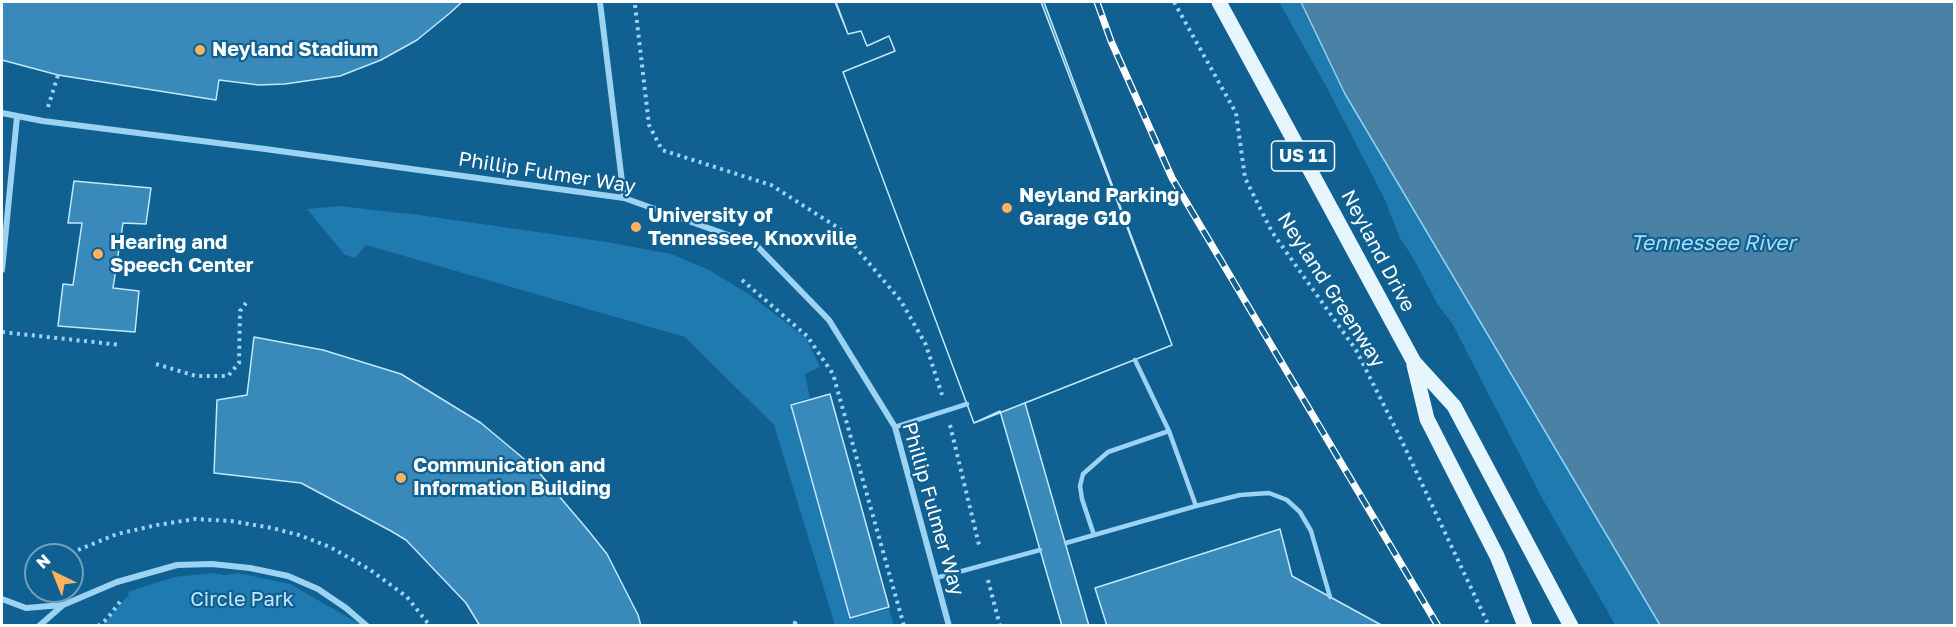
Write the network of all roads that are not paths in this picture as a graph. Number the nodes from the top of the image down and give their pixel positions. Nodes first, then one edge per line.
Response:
1 (600, 2) edge
2 (1220, 2) edge
3 (2, 113) edge
4 (17, 117) junction
5 (624, 198) junction
6 (2, 270) edge
7 (1135, 360) dead end
8 (1414, 362) junction
9 (967, 404) dead end
10 (895, 427) junction
11 (1169, 431) junction
12 (1196, 506) junction
13 (1094, 535) junction
14 (1065, 543) dead end
15 (1040, 550) dead end
16 (936, 578) junction
17 (1330, 597) dead end
18 (2, 599) edge
19 (63, 605) junction
20 (39, 626) edge
21 (367, 626) edge
22 (949, 626) edge
23 (1525, 626) edge
24 (1571, 626) edge

1 - 5 street
2 - 8 main road, Neyland Drive / US 11
3 - 4 street, Phillip Fulmer Way
4 - 5 street, Phillip Fulmer Way
4 - 6 street
5 - 10 street, Phillip Fulmer Way
7 - 11 lane
8 - 23 main road, Neyland Drive / US 11
8 - 24 main road, Neyland Drive / US 11
9 - 10 lane
10 - 16 street, Phillip Fulmer Way
11 - 12 lane
11 - 13 lane
12 - 13 lane
12 - 17 lane
13 - 14 lane
15 - 16 lane
16 - 22 street, Phillip Fulmer Way
18 - 19 street
19 - 20 street
19 - 21 street

